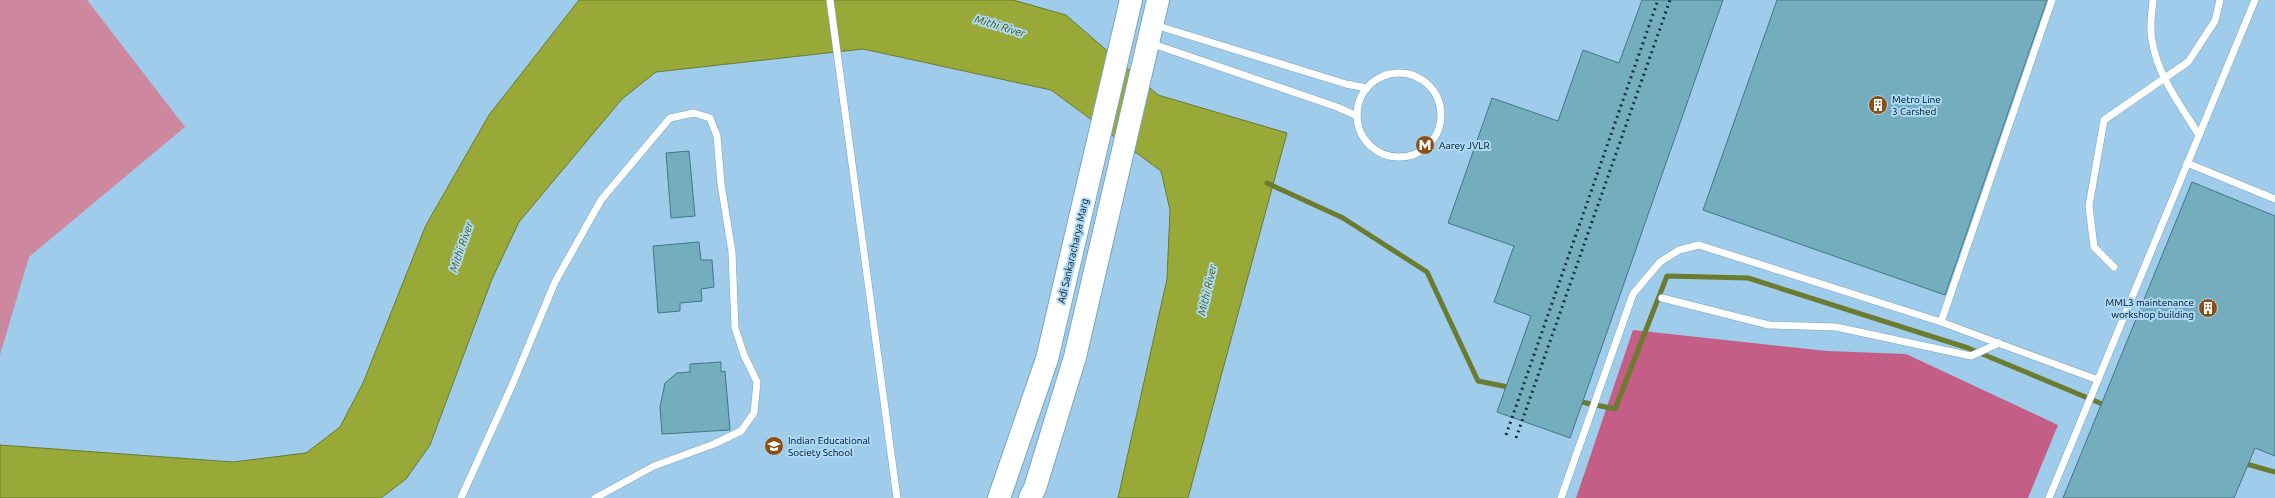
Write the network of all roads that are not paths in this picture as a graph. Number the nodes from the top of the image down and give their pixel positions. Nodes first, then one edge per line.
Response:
1 (830, 0) edge
2 (1131, 0) edge
3 (1158, 0) edge
4 (2052, 0) edge
5 (2153, 0) edge
6 (2220, 0) edge
7 (2255, 0) edge
8 (1150, 33) junction
9 (2165, 80) junction
10 (1367, 88) junction
11 (1357, 116) junction
12 (2199, 135) junction
13 (2187, 163) junction
14 (2275, 199) edge
15 (2114, 267) dead end
16 (1662, 298) dead end
17 (1941, 322) junction
18 (1999, 343) junction
19 (2098, 380) junction
20 (461, 498) edge
21 (596, 498) edge
22 (897, 498) edge
23 (999, 498) edge
24 (1030, 498) edge
25 (1561, 498) edge
26 (2049, 498) edge

1 - 22 lane
2 - 23 main road, Adi Sankaracharya Marg
3 - 8 main road
4 - 17 lane
5 - 9 lane
6 - 9 lane
7 - 12 lane
8 - 10 lane
8 - 11 lane
8 - 24 main road
9 - 12 lane
9 - 15 lane
10 - 11 lane
10 - 11 lane
12 - 13 lane
13 - 14 lane
13 - 19 lane
16 - 18 lane
17 - 18 lane
17 - 25 lane
18 - 19 lane
19 - 26 lane
20 - 21 lane

